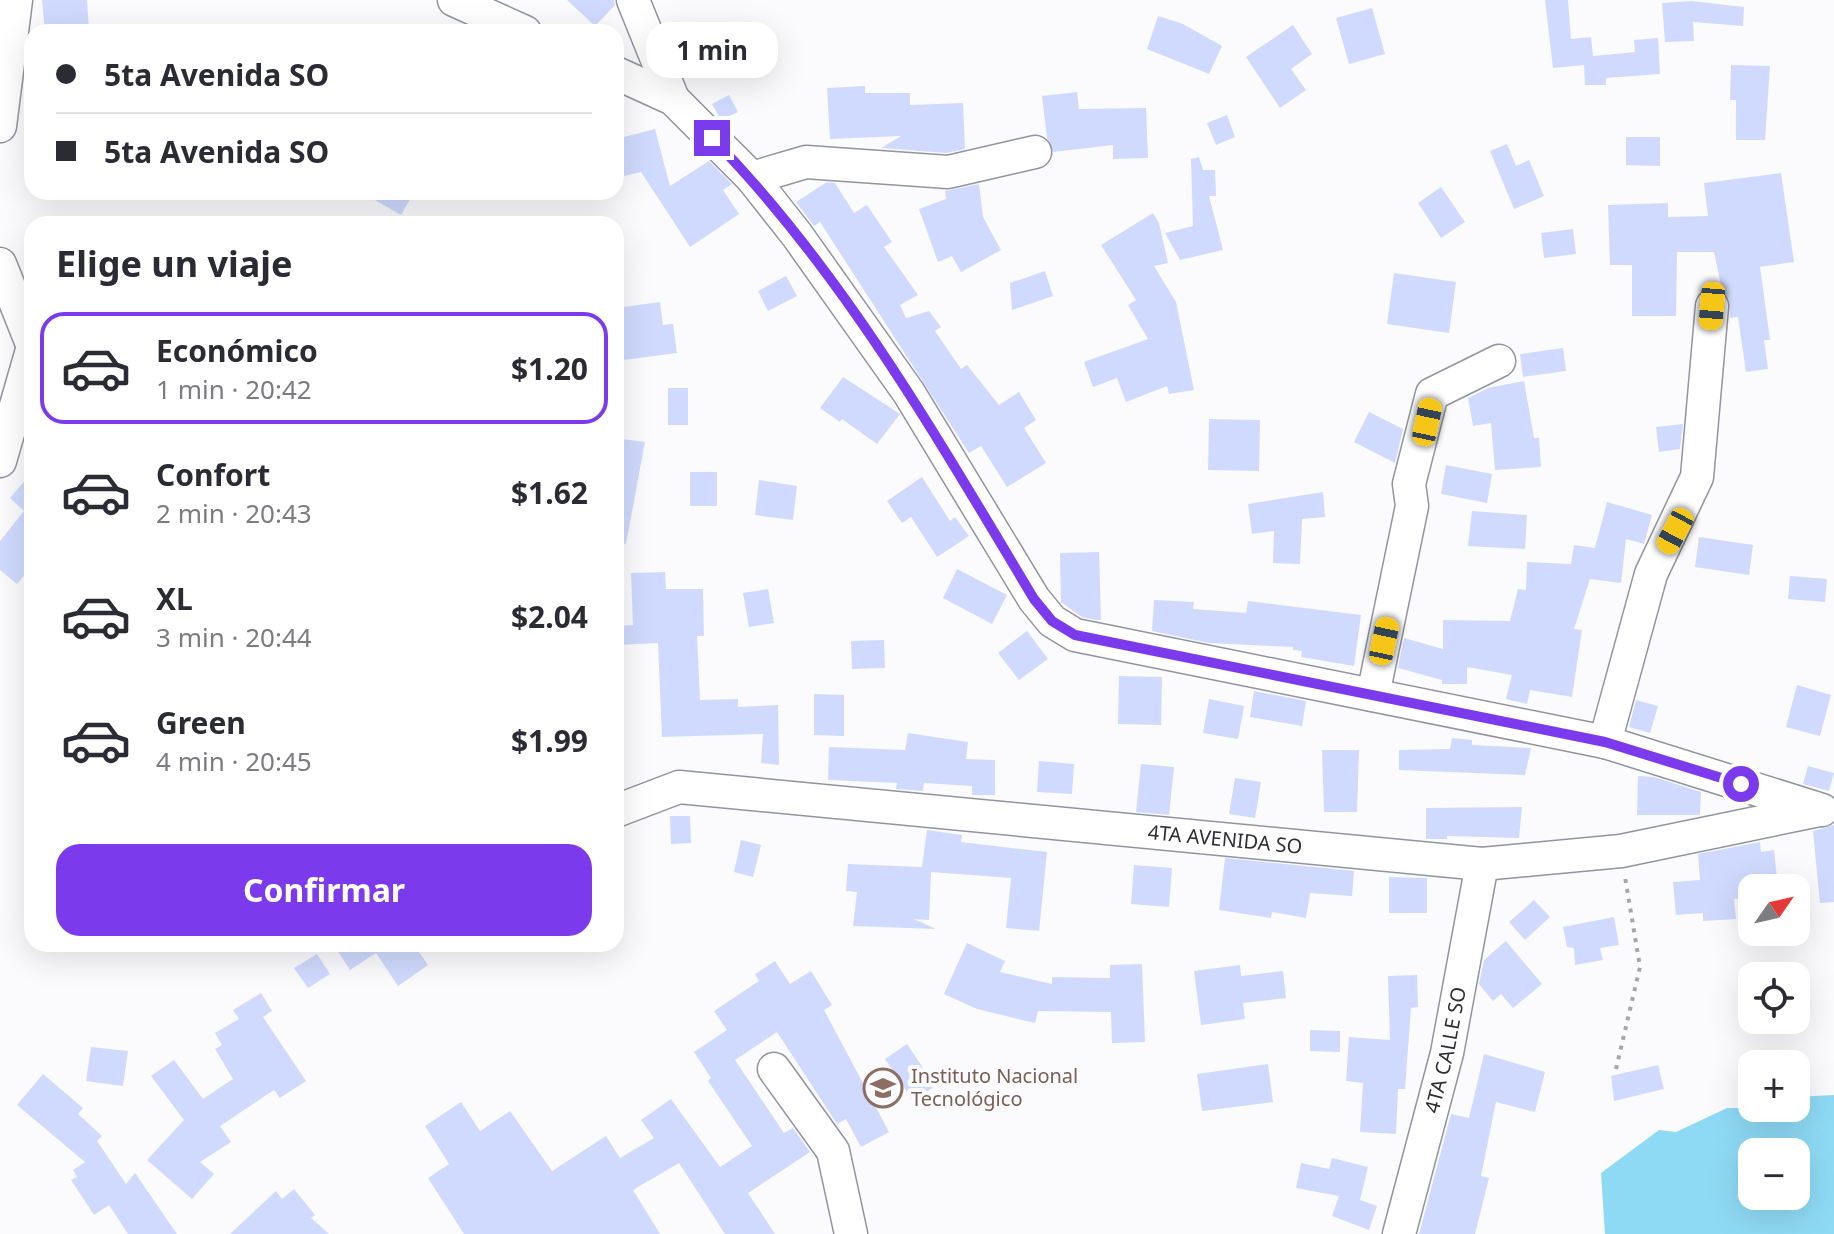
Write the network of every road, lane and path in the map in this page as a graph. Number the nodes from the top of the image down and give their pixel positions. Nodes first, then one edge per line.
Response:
1 (16, 0) edge
2 (454, 0) edge
3 (633, 0) edge
4 (507, 24) edge
5 (624, 77) edge
6 (673, 99) junction
7 (0, 126) edge
8 (1035, 152) dead end
9 (752, 178) junction
10 (0, 264) edge
11 (1712, 306) dead end
12 (24, 326) edge
13 (1499, 361) dead end
14 (24, 376) edge
15 (0, 461) edge
16 (1373, 695) junction
17 (1605, 742) junction
18 (624, 808) edge
19 (1828, 810) edge
20 (1621, 851) junction
21 (1482, 864) junction
22 (774, 1069) dead end
23 (1616, 1069) dead end
24 (851, 1234) edge
25 (1399, 1234) edge

1 - 7 street
2 - 4 street
3 - 6 street
5 - 6 street
6 - 9 street
8 - 9 street
9 - 16 street
10 - 12 street
11 - 17 street
13 - 16 street
14 - 15 street
16 - 17 street
17 - 19 street
18 - 21 street, 4TA AVENIDA SO
19 - 20 street, 4TA AVENIDA SO
20 - 21 street, 4TA AVENIDA SO
20 - 23 path
21 - 25 street, 4TA CALLE SO
22 - 24 street

